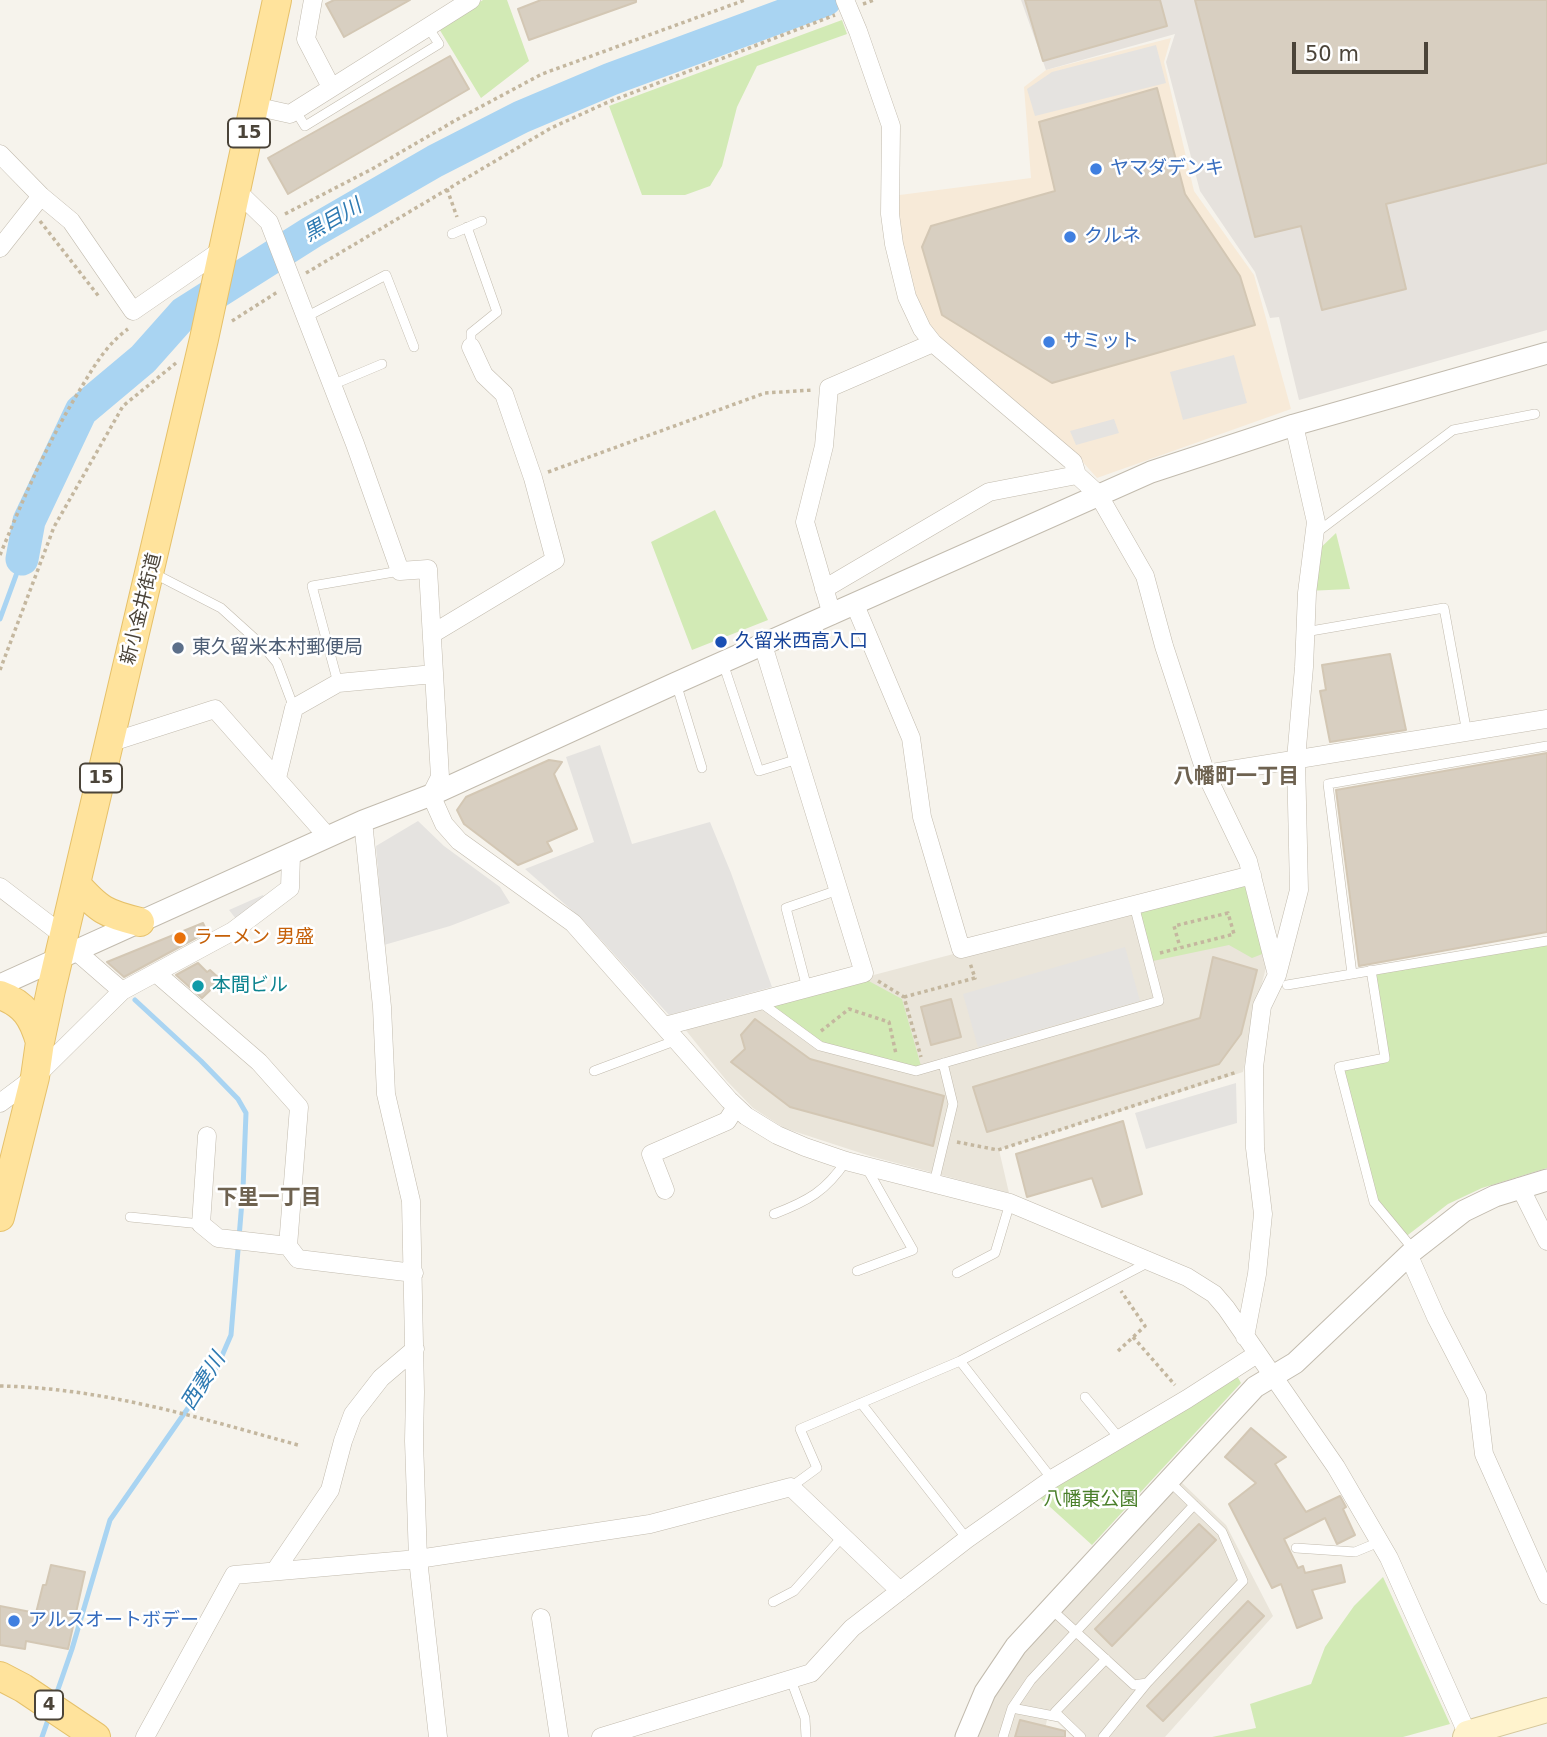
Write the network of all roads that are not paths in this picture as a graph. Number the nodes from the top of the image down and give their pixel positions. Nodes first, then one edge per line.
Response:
1 (277, 0) edge
2 (313, 0) edge
3 (471, 0) edge
4 (846, 2) edge
5 (428, 27) junction
6 (331, 88) junction
7 (254, 106) junction
8 (295, 110) junction
9 (0, 154) edge
10 (237, 191) junction
11 (35, 203) junction
12 (482, 221) dead end
13 (464, 228) junction
14 (453, 234) dead end
15 (0, 248) edge
16 (221, 257) junction
17 (306, 317) junction
18 (933, 343) junction
19 (414, 347) dead end
20 (471, 347) joint
21 (1547, 353) edge
22 (383, 365) dead end
23 (332, 385) junction
24 (1535, 414) dead end
25 (1294, 425) junction
26 (1077, 475) junction
27 (1098, 494) junction
28 (1314, 534) junction
29 (400, 571) junction
30 (151, 572) junction
31 (824, 589) junction
32 (855, 605) junction
33 (832, 615) junction
34 (1305, 632) junction
35 (432, 634) junction
36 (763, 645) junction
37 (723, 663) junction
38 (434, 674) junction
39 (338, 683) junction
40 (676, 683) junction
41 (294, 708) junction
42 (1547, 719) edge
43 (1467, 733) junction
44 (109, 743) junction
45 (1547, 746) edge
46 (798, 759) junction
47 (1296, 759) junction
48 (702, 768) dead end
49 (1206, 775) junction
50 (277, 778) junction
51 (431, 795) junction
52 (363, 821) junction
53 (328, 837) junction
54 (291, 855) junction
55 (1252, 876) junction
56 (76, 884) junction
57 (0, 887) edge
58 (838, 890) junction
59 (1134, 905) junction
60 (140, 922) junction
61 (1547, 940) edge
62 (66, 949) junction
63 (1371, 970) junction
64 (156, 972) junction
65 (1352, 974) junction
66 (1282, 980) junction
67 (0, 985) edge
68 (807, 988) junction
69 (122, 991) junction
70 (0, 995) edge
71 (759, 1001) junction
72 (671, 1033) junction
73 (40, 1042) junction
74 (943, 1063) junction
75 (594, 1070) dead end
76 (35, 1077) junction
77 (0, 1103) edge
78 (736, 1107) junction
79 (207, 1136) dead end
80 (846, 1161) junction
81 (865, 1166) junction
82 (1547, 1180) edge
83 (934, 1183) junction
84 (1520, 1187) junction
85 (665, 1190) dead end
86 (1010, 1203) junction
87 (774, 1214) dead end
88 (0, 1217) edge
89 (130, 1217) dead end
90 (201, 1224) junction
91 (1547, 1241) edge
92 (288, 1246) junction
93 (1411, 1253) junction
94 (1149, 1262) junction
95 (857, 1271) dead end
96 (414, 1273) junction
97 (957, 1273) dead end
98 (1245, 1337) junction
99 (415, 1349) junction
100 (1257, 1354) junction
101 (960, 1362) junction
102 (1273, 1375) junction
103 (1085, 1396) dead end
104 (861, 1403) junction
105 (1120, 1439) junction
106 (1052, 1479) junction
107 (1169, 1481) junction
108 (791, 1487) junction
109 (1194, 1505) junction
110 (843, 1536) junction
111 (967, 1539) junction
112 (1380, 1542) junction
113 (1296, 1548) dead end
114 (418, 1559) junction
115 (275, 1571) junction
116 (900, 1591) junction
117 (1547, 1595) edge
118 (773, 1602) dead end
119 (1050, 1608) junction
120 (541, 1618) dead end
121 (1076, 1632) junction
122 (1106, 1659) junction
123 (0, 1676) edge
124 (791, 1679) junction
125 (1147, 1684) junction
126 (1012, 1708) junction
127 (1546, 1716) edge
128 (1060, 1717) junction
129 (1466, 1735) edge
130 (96, 1737) edge
131 (145, 1737) edge
132 (438, 1737) edge
133 (559, 1737) edge
134 (602, 1737) edge
135 (806, 1737) edge
136 (966, 1737) edge
137 (1003, 1737) edge
138 (1081, 1737) edge
139 (1103, 1737) edge

1 - 7 main road, 新小金井街道 / 15
2 - 6 street
3 - 5 street
4 - 18 street
5 - 6 street
5 - 8 lane
6 - 8 street
7 - 8 street
7 - 10 main road, 新小金井街道 / 15
9 - 11 street
10 - 16 main road, 新小金井街道 / 15
10 - 17 street
11 - 15 street
11 - 16 street
12 - 13 lane
13 - 14 lane
13 - 20 lane
16 - 30 main road, 新小金井街道 / 15
17 - 19 lane
17 - 23 street
18 - 26 street
18 - 31 street
20 - 35 street
21 - 25 street
22 - 23 lane
23 - 29 street
24 - 28 lane
25 - 27 street
25 - 28 street
26 - 27 street
26 - 31 street
27 - 32 street
27 - 49 street
28 - 34 street
29 - 35 street
29 - 39 lane
30 - 41 lane
30 - 44 main road, 新小金井街道 / 15
31 - 33 street
32 - 33 street
32 - 59 street
33 - 36 street
34 - 43 lane
34 - 47 street
35 - 38 street
36 - 37 street
36 - 46 street
37 - 40 street
37 - 46 lane
38 - 39 street
38 - 51 street
39 - 41 street
40 - 48 lane
40 - 51 street
41 - 50 street
42 - 43 street
43 - 47 street
44 - 50 street
44 - 56 main road, 新小金井街道 / 15
45 - 65 lane
46 - 58 street
47 - 49 street
47 - 66 street
49 - 55 street
50 - 53 street
51 - 52 street
51 - 72 street
52 - 53 street
52 - 96 street
53 - 54 street
54 - 60 street
54 - 64 street
55 - 59 street
55 - 66 street
56 - 60 main road
56 - 62 main road, 新小金井街道 / 15
57 - 62 street
58 - 68 lane
58 - 68 street
59 - 74 lane
60 - 62 street
61 - 63 lane
62 - 67 street
62 - 69 street
62 - 73 main road, 新小金井街道 / 15
63 - 65 lane
63 - 93 lane
64 - 69 street
64 - 92 street
65 - 66 lane
66 - 98 street
68 - 71 street
69 - 76 street
70 - 73 main road
71 - 72 street
71 - 74 lane
72 - 75 lane
72 - 78 street
73 - 76 main road, 新小金井街道 / 15
74 - 83 lane
76 - 77 street
76 - 88 main road, 新小金井街道 / 15
78 - 80 street
78 - 85 street
79 - 90 street
80 - 81 street
80 - 87 lane
81 - 83 street
81 - 95 lane
82 - 84 street
83 - 86 street
84 - 91 street
84 - 93 street
86 - 94 street
86 - 97 lane
89 - 90 lane
90 - 92 street
92 - 96 street
93 - 102 street
93 - 117 street
94 - 98 street
94 - 101 lane
96 - 99 street
98 - 100 street
99 - 114 street
99 - 115 street
100 - 102 street
100 - 105 street
101 - 104 lane
101 - 106 lane
102 - 107 street
102 - 112 street
103 - 105 lane
104 - 108 lane
104 - 111 lane
105 - 106 street
106 - 111 street
107 - 109 lane
107 - 119 street
108 - 110 street
108 - 114 street
109 - 121 lane
109 - 125 lane
110 - 116 street
110 - 118 lane
111 - 116 street
112 - 113 lane
112 - 129 street
114 - 115 street
114 - 132 street
115 - 131 street
116 - 124 street
119 - 121 lane
119 - 136 street
120 - 133 street
121 - 122 lane
121 - 126 lane
122 - 125 lane
122 - 128 lane
123 - 130 main road, 4
124 - 134 street
124 - 135 lane
125 - 139 lane
126 - 128 lane
126 - 137 lane
127 - 129 main road
128 - 138 lane

